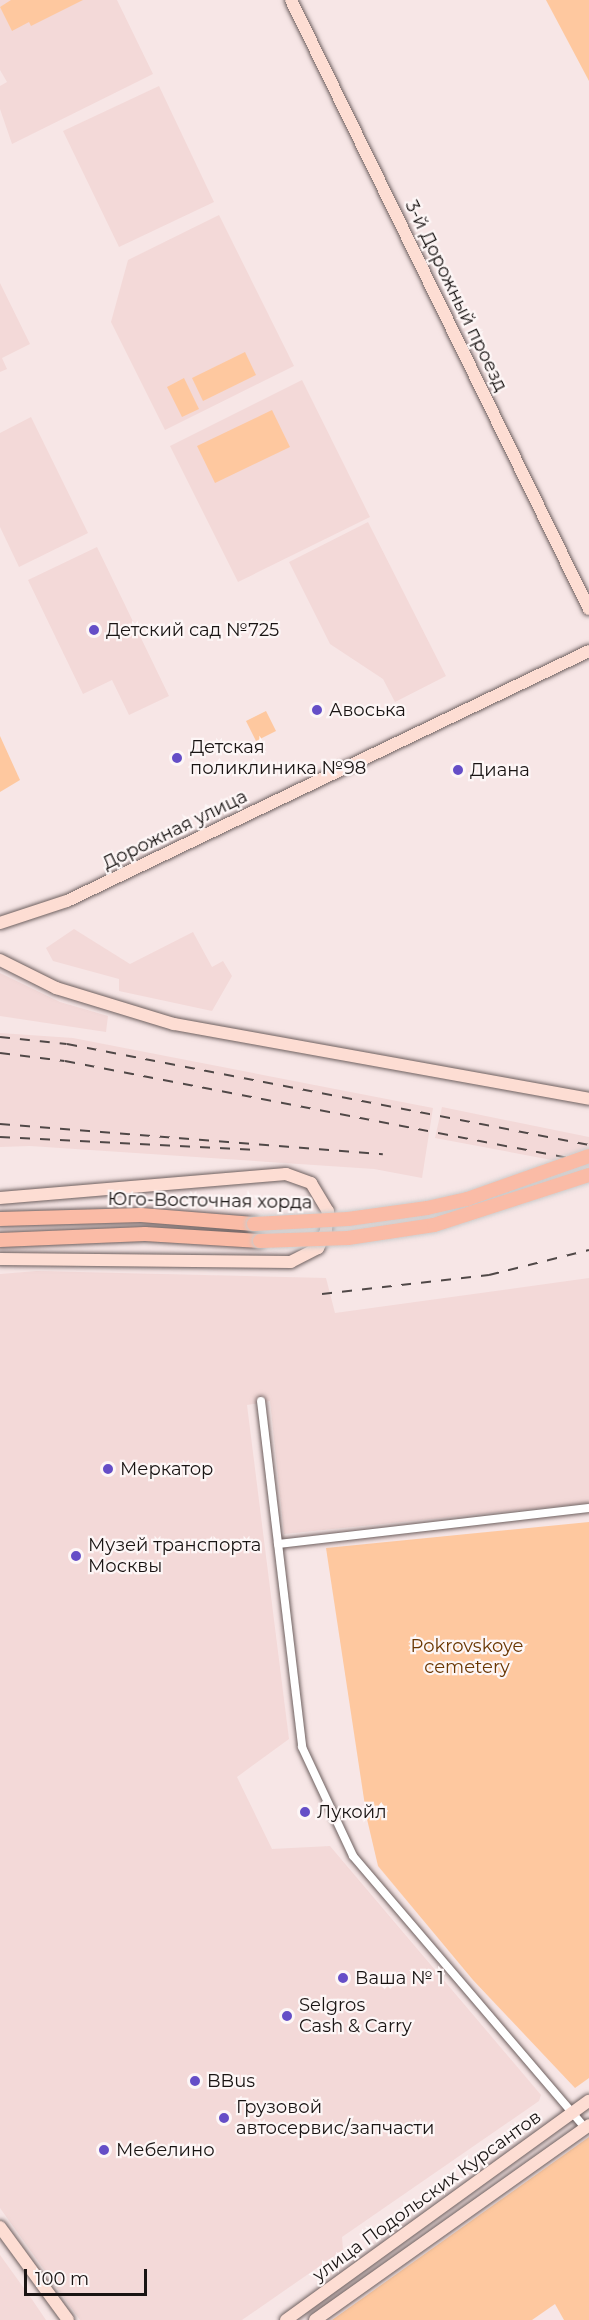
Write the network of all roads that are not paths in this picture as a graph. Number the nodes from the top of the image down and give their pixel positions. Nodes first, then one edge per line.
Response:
1 (291, 0) edge
2 (589, 609) edge
3 (589, 651) edge
4 (0, 922) edge
5 (0, 960) edge
6 (589, 1098) edge
7 (589, 1156) edge
8 (589, 1175) edge
9 (0, 1198) edge
10 (0, 1220) edge
11 (0, 1240) edge
12 (0, 1259) edge
13 (261, 1401) dead end
14 (589, 1508) edge
15 (278, 1544) junction
16 (589, 2101) edge
17 (572, 2113) junction
18 (587, 2127) edge
19 (0, 2227) edge
20 (69, 2320) edge
21 (286, 2320) edge
22 (315, 2320) edge

1 - 2 main road, 3-й Дорожный проезд
3 - 4 main road, Дорожная улица
5 - 6 main road
7 - 10 main road, Юго-Восточная хорда, bridge
8 - 11 main road, Юго-Восточная хорда, bridge
9 - 12 main road
13 - 15 street
14 - 15 street
15 - 17 street
16 - 17 main road, улица Подольских Курсантов
17 - 18 street
17 - 21 main road, улица Подольских Курсантов
18 - 22 main road, улица Подольских Курсантов
19 - 20 main road

